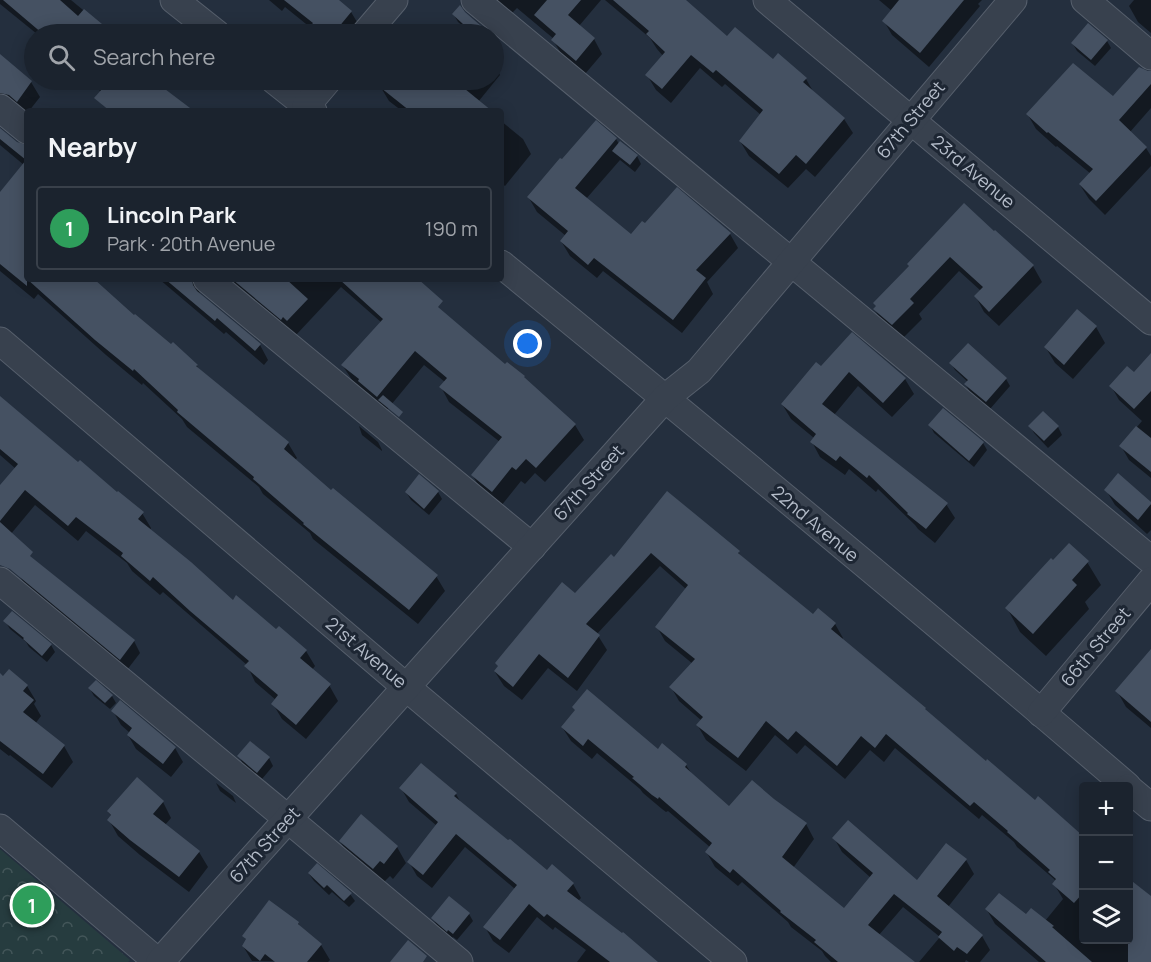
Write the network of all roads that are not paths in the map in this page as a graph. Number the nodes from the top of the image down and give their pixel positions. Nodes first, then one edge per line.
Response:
1 (174, 0) edge
2 (394, 0) edge
3 (475, 0) edge
4 (766, 0) edge
5 (1013, 0) edge
6 (1084, 0) edge
7 (204, 24) edge
8 (374, 24) edge
9 (504, 24) edge
10 (504, 24) edge
11 (1151, 56) edge
12 (287, 90) edge
13 (322, 90) edge
14 (0, 108) edge
15 (310, 108) edge
16 (911, 120) junction
17 (24, 128) edge
18 (790, 262) junction
19 (504, 266) edge
20 (211, 282) edge
21 (1151, 321) edge
22 (0, 341) edge
23 (665, 398) junction
24 (532, 547) junction
25 (1151, 560) edge
26 (0, 581) edge
27 (1151, 581) edge
28 (406, 687) junction
29 (1041, 712) junction
30 (1122, 782) edge
31 (1133, 791) edge
32 (1151, 807) edge
33 (288, 819) junction
34 (0, 828) edge
35 (159, 962) edge
36 (459, 962) edge
37 (733, 962) edge

1 - 7 street
2 - 8 street
3 - 10 street
4 - 16 street, 23rd Avenue
5 - 16 street, 67th Street
6 - 11 street
9 - 18 street
12 - 15 street
13 - 15 street
14 - 17 street
16 - 18 street, 67th Street
16 - 21 street, 23rd Avenue
18 - 23 street, 67th Street
18 - 25 street
19 - 23 street, 22nd Avenue
20 - 24 street
22 - 28 street, 21st Avenue
23 - 24 street, 67th Street
23 - 29 street, 22nd Avenue
24 - 28 street, 67th Street
26 - 33 street
27 - 29 street, 66th Street
28 - 33 street, 67th Street
28 - 37 street, 21st Avenue
29 - 30 street, 22nd Avenue
31 - 32 street, 22nd Avenue
33 - 35 street, 67th Street
33 - 36 street
34 - 35 street

